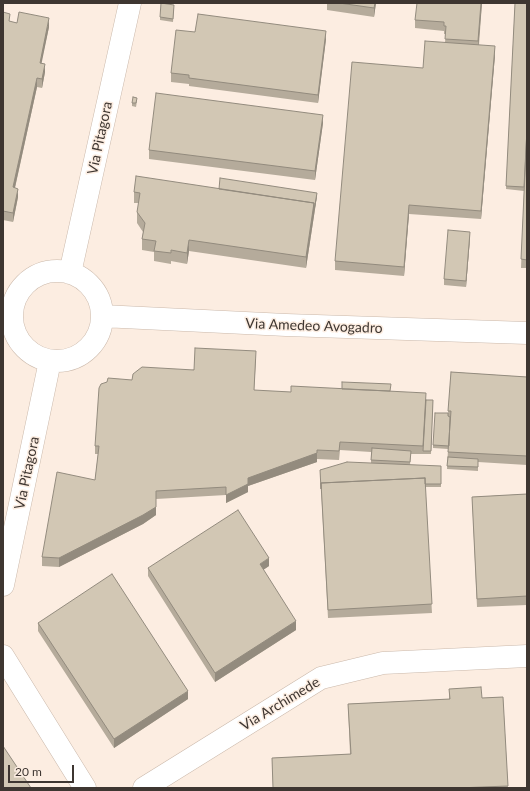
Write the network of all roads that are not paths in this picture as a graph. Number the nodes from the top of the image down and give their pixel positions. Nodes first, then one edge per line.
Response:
1 (130, 3) edge
2 (70, 273) junction
3 (8, 304) edge
4 (102, 316) junction
5 (527, 333) edge
6 (50, 361) junction
7 (3, 585) edge
8 (3, 656) edge
9 (527, 656) edge
10 (85, 788) edge
11 (144, 788) edge

1 - 2 street, Via Pitagora
2 - 3 street
2 - 4 street
3 - 6 street
4 - 5 street, Via Amedeo Avogadro
4 - 6 street
6 - 7 street, Via Pitagora
8 - 10 street
9 - 11 street, Via Archimede

